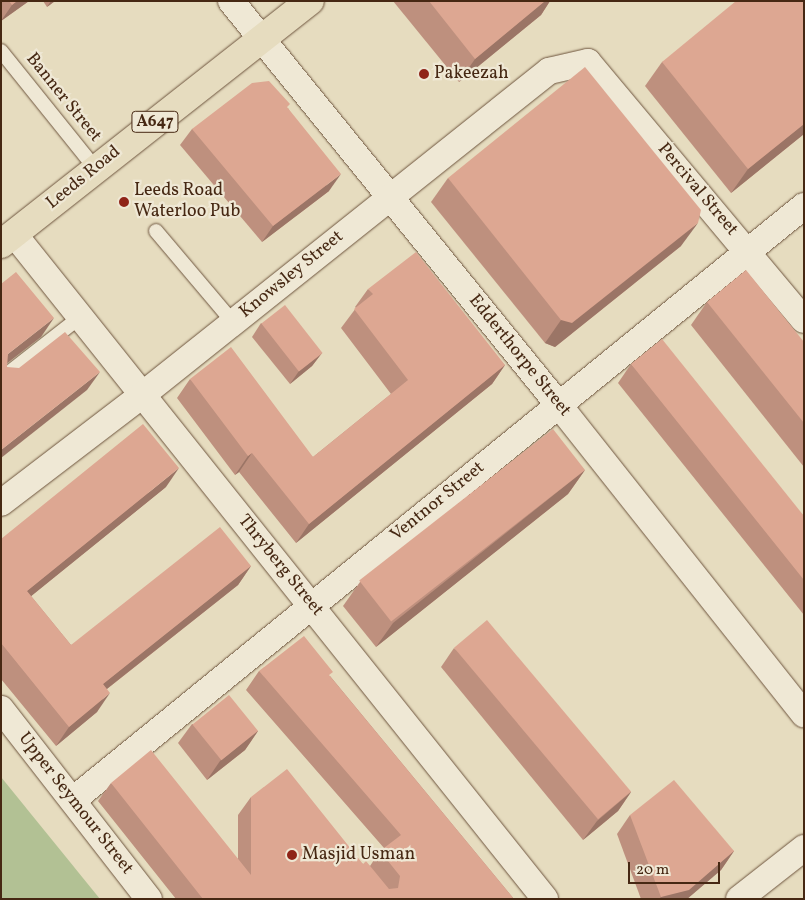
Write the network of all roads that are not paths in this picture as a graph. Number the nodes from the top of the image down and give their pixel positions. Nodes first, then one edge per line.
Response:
1 (231, 1) edge
2 (310, 1) edge
3 (262, 39) junction
4 (1, 51) edge
5 (588, 62) joint
6 (95, 168) junction
7 (389, 197) junction
8 (804, 206) edge
9 (156, 232) dead end
10 (8, 239) edge
11 (749, 251) junction
12 (80, 318) junction
13 (804, 320) edge
14 (233, 322) junction
15 (1, 379) edge
16 (141, 396) junction
17 (558, 404) junction
18 (1, 503) edge
19 (312, 605) junction
20 (1, 709) edge
21 (804, 714) edge
22 (73, 800) junction
23 (804, 848) edge
24 (149, 899) edge
25 (545, 899) edge
26 (739, 899) edge

1 - 3 street, Edderthorpe Street
2 - 3 main road, Leeds Road / A647
3 - 6 main road, Leeds Road / A647
3 - 7 street, Edderthorpe Street
4 - 6 lane, Banner Street
5 - 7 street, Knowsley Street
5 - 11 street, Percival Street
6 - 10 main road, Leeds Road / A647
7 - 14 street, Knowsley Street
7 - 17 street, Edderthorpe Street
8 - 11 street, Ventnor Street
9 - 14 lane
10 - 12 street, Thryberg Street
11 - 13 street, Percival Street
11 - 17 street, Ventnor Street
12 - 15 lane
12 - 16 street, Thryberg Street
14 - 16 street, Knowsley Street
16 - 18 street, Knowsley Street
16 - 19 street, Thryberg Street
17 - 19 street, Ventnor Street
17 - 21 street, Edderthorpe Street
19 - 22 street, Ventnor Street
19 - 25 street, Thryberg Street
20 - 22 street, Upper Seymour Street
22 - 24 street, Upper Seymour Street
23 - 26 street

